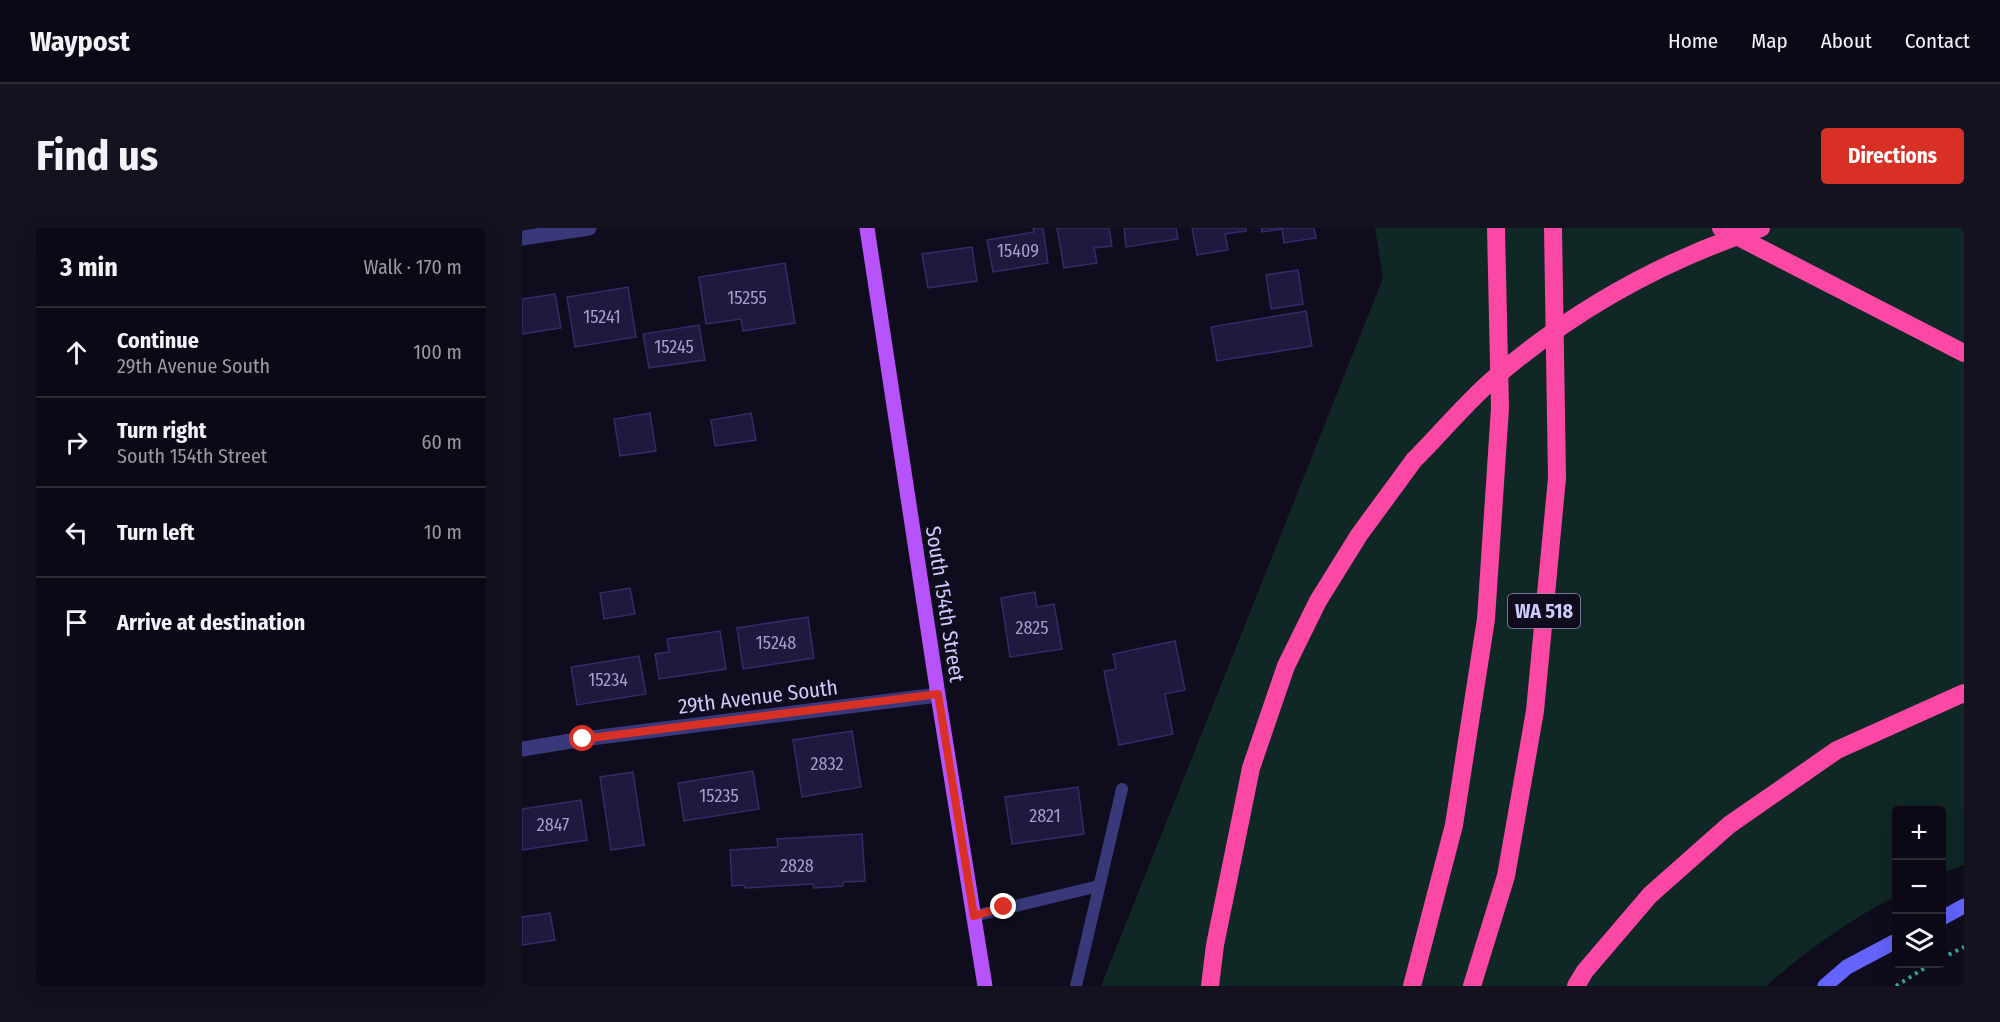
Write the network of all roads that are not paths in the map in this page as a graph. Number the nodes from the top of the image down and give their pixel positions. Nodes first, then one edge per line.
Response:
1 (589, 228) edge
2 (867, 228) edge
3 (1496, 228) edge
4 (1552, 228) edge
5 (1720, 228) edge
6 (1761, 228) edge
7 (522, 238) edge
8 (1964, 352) edge
9 (1964, 693) edge
10 (938, 694) junction
11 (522, 749) edge
12 (1122, 789) dead end
13 (1100, 886) junction
14 (1964, 906) edge
15 (1946, 915) edge
16 (974, 916) junction
17 (1892, 943) edge
18 (985, 986) edge
19 (1076, 986) edge
20 (1210, 986) edge
21 (1412, 986) edge
22 (1472, 986) edge
23 (1576, 986) edge
24 (1825, 986) edge

1 - 7 street
2 - 10 main road, South 154th Street
3 - 21 highway, WA 518
4 - 22 highway, WA 518
5 - 8 highway
6 - 20 highway, bridge
9 - 23 highway
10 - 11 street, 29th Avenue South
10 - 16 main road, South 154th Street
12 - 13 lane
13 - 16 lane
13 - 19 lane
14 - 15 street
16 - 18 main road, South 154th Street
17 - 24 street

